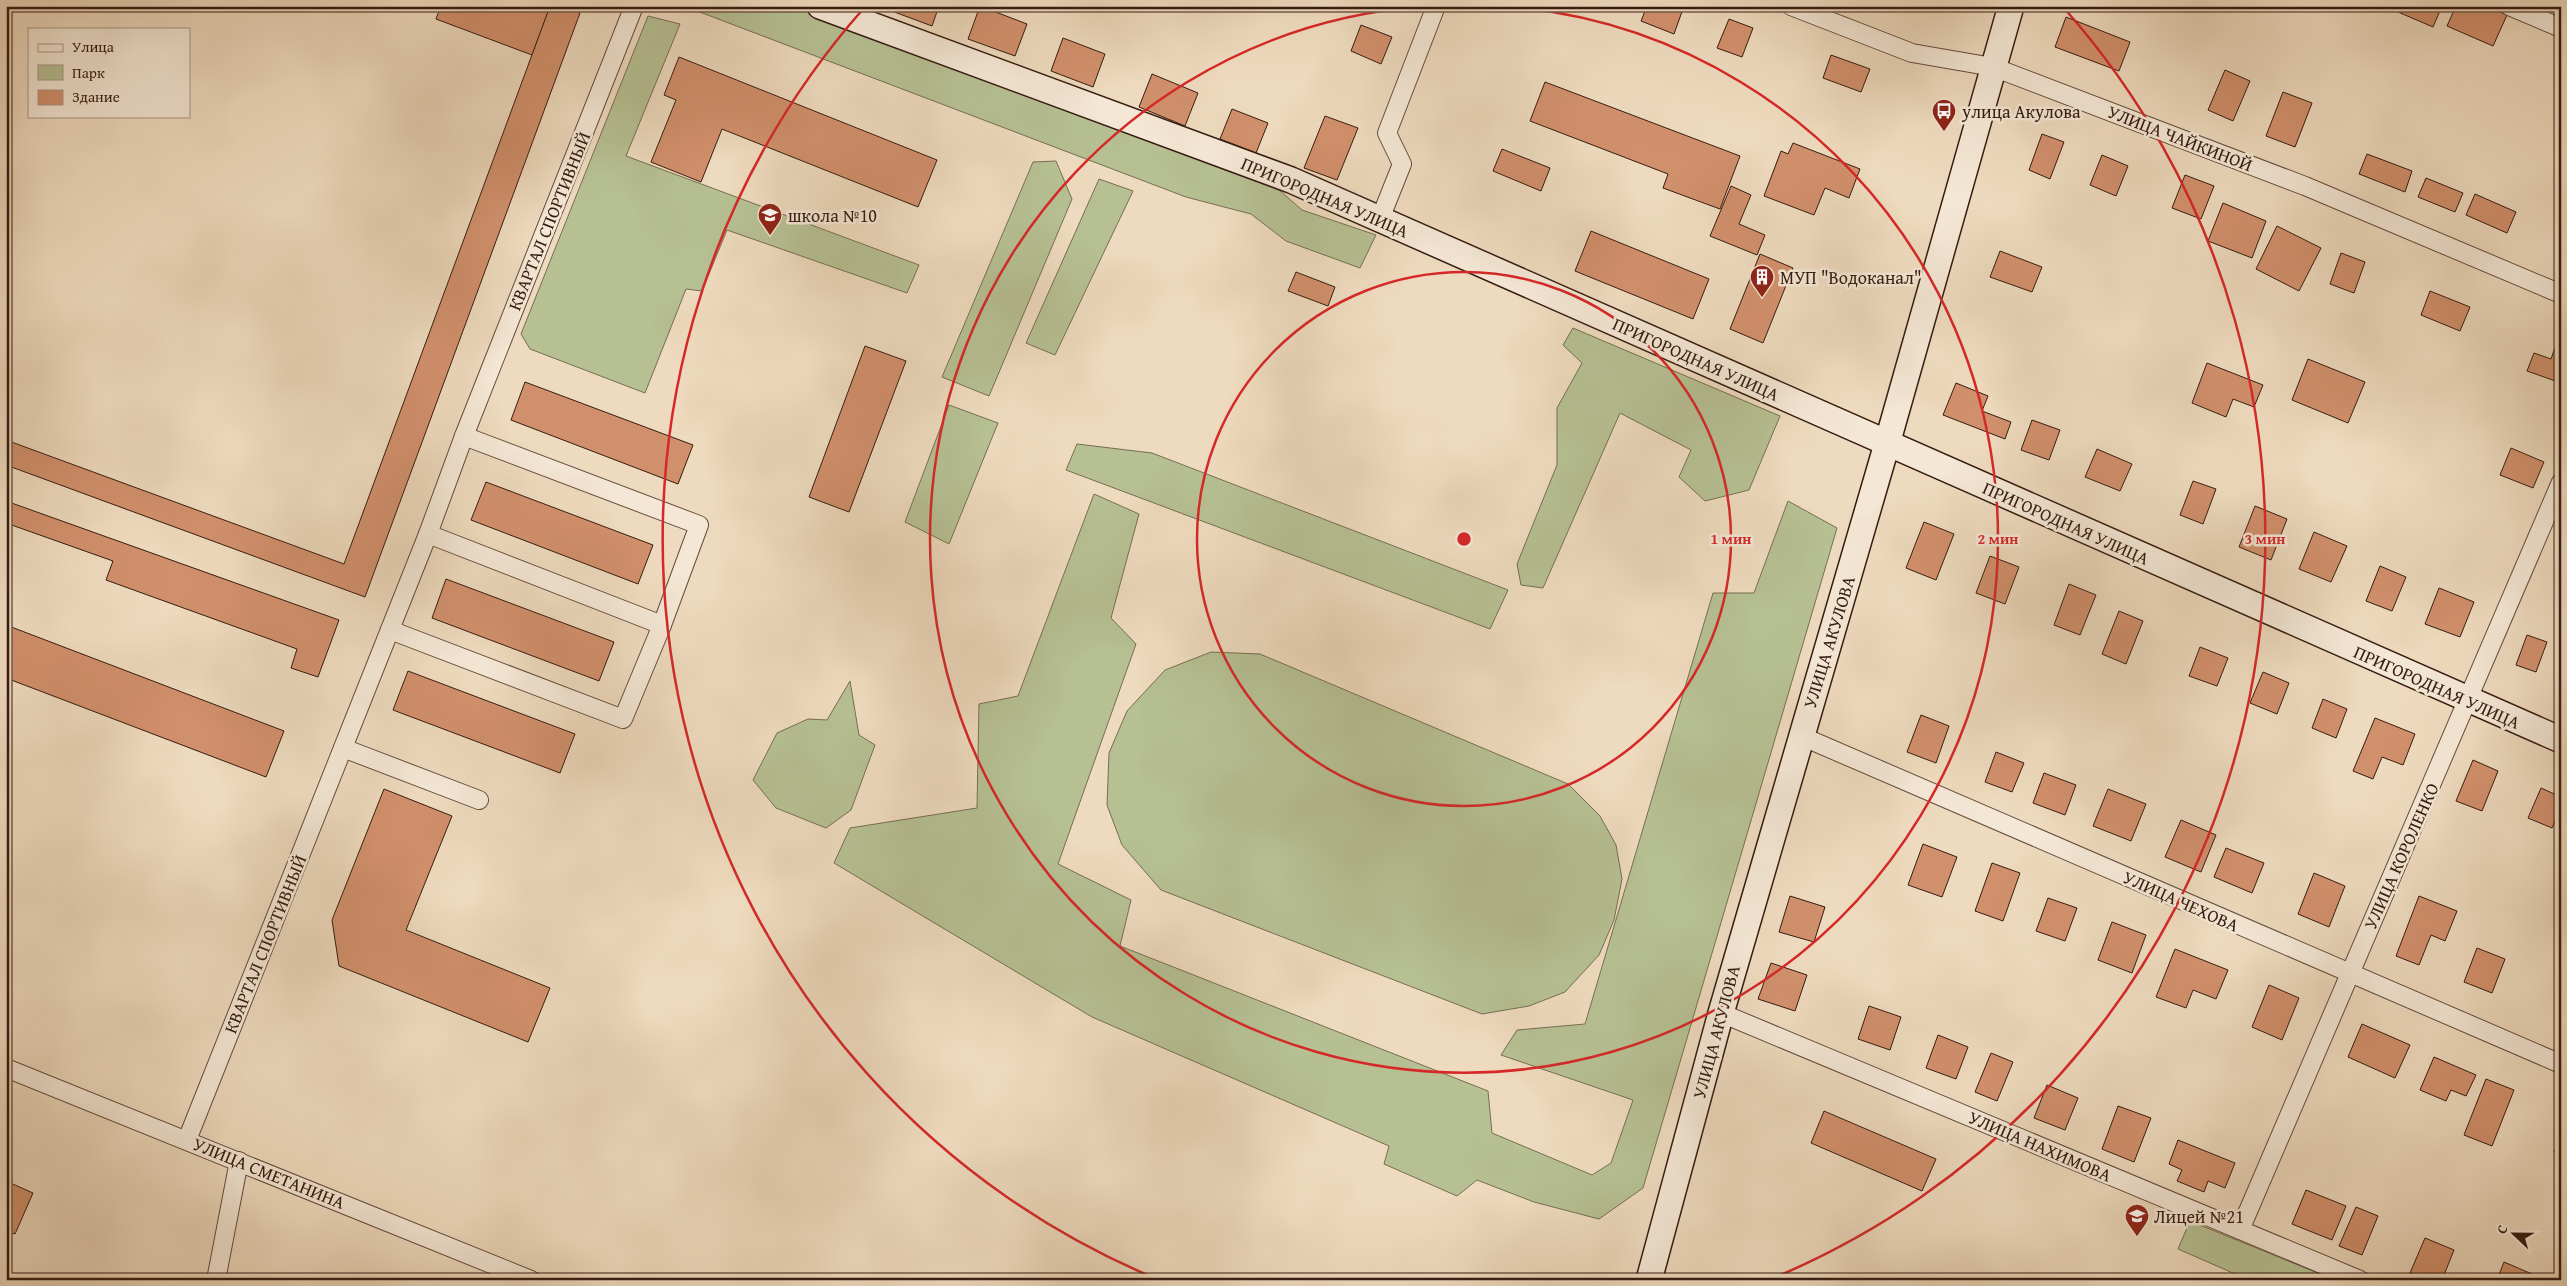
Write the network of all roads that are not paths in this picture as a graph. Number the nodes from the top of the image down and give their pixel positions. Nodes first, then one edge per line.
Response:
1 (634, 6) edge
2 (820, 6) edge
3 (1436, 6) edge
4 (1791, 6) edge
5 (2011, 6) edge
6 (2509, 6) edge
7 (2561, 28) edge
8 (1993, 67) junction
9 (1380, 219) junction
10 (2561, 294) edge
11 (464, 436) junction
12 (1887, 444) junction
13 (2561, 482) edge
14 (428, 534) junction
15 (662, 625) junction
16 (390, 630) junction
17 (2469, 701) junction
18 (1801, 736) junction
19 (2561, 740) edge
20 (343, 748) junction
21 (479, 800) dead end
22 (2350, 974) junction
23 (1721, 1013) junction
24 (2561, 1064) edge
25 (6, 1068) edge
26 (186, 1140) junction
27 (239, 1161) junction
28 (2240, 1230) junction
29 (216, 1280) edge
30 (531, 1280) edge
31 (1649, 1280) edge
32 (2360, 1280) edge

1 - 11 street, КВАРТАЛ СПОРТИВНЫЙ
2 - 9 main road, ПРИГОРОДНАЯ УЛИЦА
3 - 9 street
4 - 8 street, УЛИЦА ЧАЙКИНОЙ
5 - 8 main road, УЛИЦА АКУЛОВА
6 - 7 street
8 - 10 street, УЛИЦА ЧАЙКИНОЙ
8 - 12 main road, УЛИЦА АКУЛОВА
9 - 12 main road, ПРИГОРОДНАЯ УЛИЦА
11 - 14 street, КВАРТАЛ СПОРТИВНЫЙ
11 - 15 street
12 - 17 main road, ПРИГОРОДНАЯ УЛИЦА
12 - 18 main road, УЛИЦА АКУЛОВА
13 - 17 street, УЛИЦА КОРОЛЕНКО
14 - 15 street
14 - 16 street, КВАРТАЛ СПОРТИВНЫЙ
15 - 16 street
16 - 20 street, КВАРТАЛ СПОРТИВНЫЙ
17 - 19 main road, ПРИГОРОДНАЯ УЛИЦА
17 - 22 street, УЛИЦА КОРОЛЕНКО
18 - 22 street, УЛИЦА ЧЕХОВА
18 - 23 main road, УЛИЦА АКУЛОВА
20 - 21 street
20 - 26 street, КВАРТАЛ СПОРТИВНЫЙ
22 - 24 street, УЛИЦА ЧЕХОВА
22 - 28 street, УЛИЦА КОРОЛЕНКО
23 - 28 street, УЛИЦА НАХИМОВА
23 - 31 main road, УЛИЦА АКУЛОВА
25 - 26 street, УЛИЦА СМЕТАНИНА
26 - 27 street, УЛИЦА СМЕТАНИНА
27 - 29 street
27 - 30 street, УЛИЦА СМЕТАНИНА
28 - 32 street, УЛИЦА НАХИМОВА

